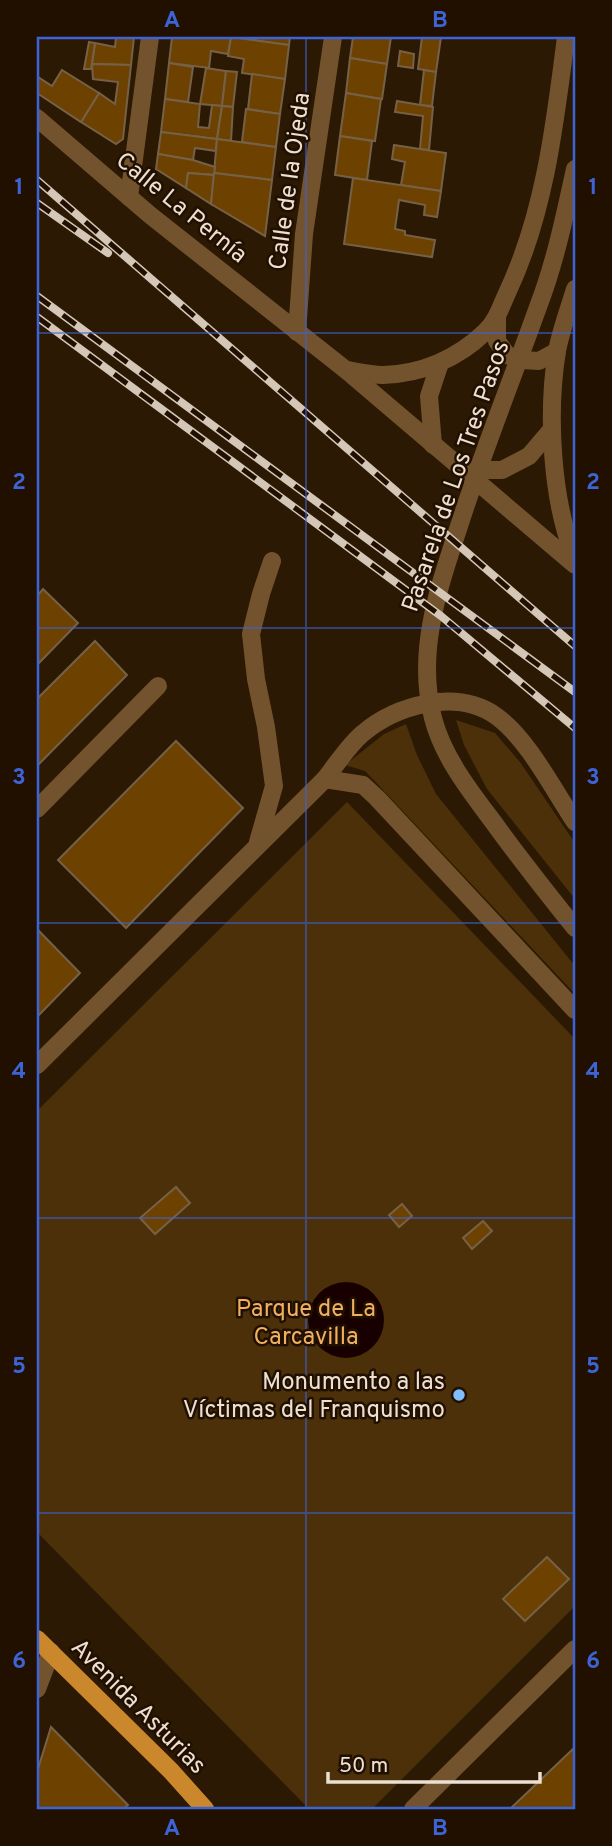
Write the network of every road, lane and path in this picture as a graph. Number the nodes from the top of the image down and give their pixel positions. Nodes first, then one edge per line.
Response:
1 (150, 37) edge
2 (333, 37) edge
3 (566, 37) edge
4 (37, 118) edge
5 (575, 169) edge
6 (130, 197) junction
7 (575, 289) edge
8 (497, 317) junction
9 (297, 332) junction
10 (558, 351) junction
11 (440, 363) junction
12 (346, 370) junction
13 (552, 429) junction
14 (433, 445) junction
15 (463, 470) junction
16 (575, 500) edge
17 (562, 515) junction
18 (575, 558) edge
19 (272, 561) dead end
20 (575, 565) edge
21 (158, 686) dead end
22 (325, 779) junction
23 (37, 809) edge
24 (575, 822) edge
25 (257, 845) junction
26 (575, 928) edge
27 (575, 1010) edge
28 (37, 1065) edge
29 (37, 1639) edge
30 (575, 1649) edge
31 (51, 1652) junction
32 (37, 1689) edge
33 (205, 1809) edge
34 (413, 1809) edge

1 - 6 street
2 - 9 street, Calle de la Ojeda
3 - 8 street
4 - 6 street, Calle La Pernía
5 - 26 street, Pasarela de Los Tres Pasos
6 - 9 street, Calle La Pernía
7 - 10 street
8 - 10 street
8 - 11 street
9 - 12 street, Calle La Pernía
10 - 13 street
11 - 12 street
11 - 14 street
12 - 14 street, Calle La Pernía
13 - 15 street
13 - 17 street
14 - 15 street, Calle La Pernía
15 - 20 street, Calle La Pernía
16 - 17 street
17 - 18 street
19 - 25 street
21 - 23 street
22 - 24 street
22 - 25 street
22 - 27 street
25 - 28 street
29 - 31 main road, Avenida Asturias
30 - 34 street
31 - 32 street
31 - 33 main road, Avenida Asturias

